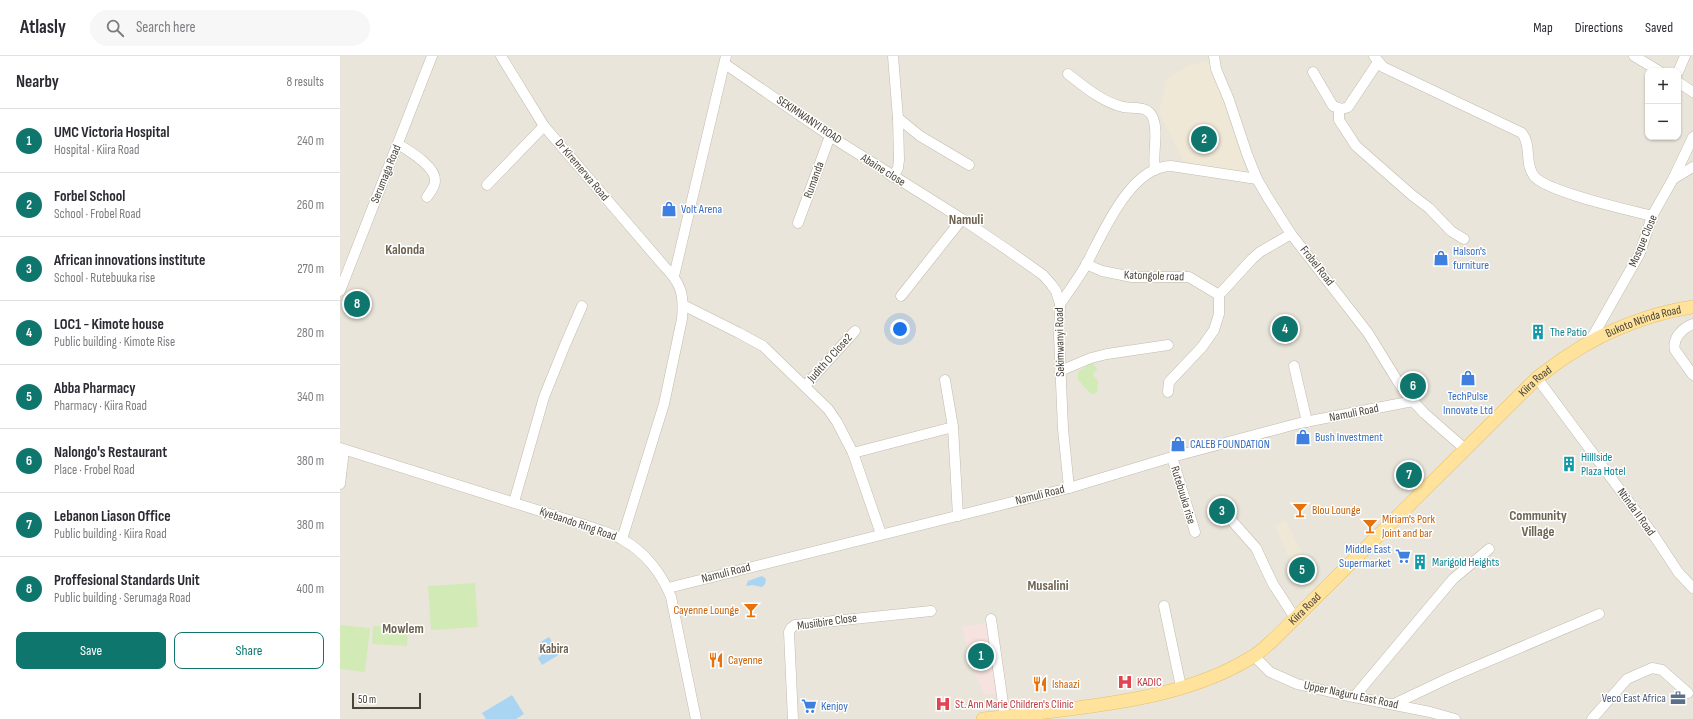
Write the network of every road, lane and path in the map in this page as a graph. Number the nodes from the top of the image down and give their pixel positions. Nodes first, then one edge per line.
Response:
1 (432, 56) edge
2 (501, 56) edge
3 (893, 56) edge
4 (1214, 56) edge
5 (1634, 56) edge
6 (1685, 56) edge
7 (725, 58) edge
8 (1376, 59) edge
9 (1654, 68) edge
10 (1680, 68) edge
11 (1313, 72) dead end
12 (1068, 74) dead end
13 (1681, 84) edge
14 (1693, 92) edge
15 (1339, 109) junction
16 (898, 118) junction
17 (544, 126) junction
18 (830, 136) junction
19 (1693, 137) edge
20 (398, 144) junction
21 (969, 165) dead end
22 (1693, 168) edge
23 (1155, 170) junction
24 (893, 177) junction
25 (1257, 179) junction
26 (1673, 179) junction
27 (487, 185) dead end
28 (427, 197) dead end
29 (1652, 216) junction
30 (962, 219) junction
31 (798, 224) dead end
32 (1291, 234) junction
33 (1464, 239) dead end
34 (1084, 268) junction
35 (674, 276) junction
36 (340, 291) edge
37 (1219, 294) junction
38 (900, 296) dead end
39 (1060, 304) junction
40 (683, 305) junction
41 (582, 306) dead end
42 (1693, 307) edge
43 (1693, 324) edge
44 (855, 331) dead end
45 (1589, 343) junction
46 (1168, 345) dead end
47 (1555, 365) joint
48 (1294, 366) dead end
49 (1060, 371) junction
50 (1693, 375) edge
51 (1537, 378) junction
52 (945, 380) dead end
53 (805, 386) junction
54 (1168, 392) dead end
55 (1413, 402) junction
56 (1307, 422) junction
57 (953, 427) junction
58 (342, 449) edge
59 (1465, 449) junction
60 (853, 453) junction
61 (1172, 458) junction
62 (340, 484) edge
63 (1069, 488) junction
64 (514, 502) junction
65 (958, 516) junction
66 (1233, 522) dead end
67 (1195, 532) dead end
68 (881, 534) junction
69 (622, 538) junction
70 (1489, 549) dead end
71 (668, 588) junction
72 (1693, 588) edge
73 (1164, 606) dead end
74 (931, 610) dead end
75 (1599, 614) dead end
76 (1295, 618) junction
77 (991, 619) dead end
78 (1254, 656) junction
79 (1181, 687) junction
80 (1688, 693) dead end
81 (1354, 697) junction
82 (1394, 704) junction
83 (1005, 717) junction
84 (696, 719) edge
85 (793, 719) edge
86 (983, 719) edge
87 (1455, 719) edge
88 (1592, 719) edge

1 - 20 street, Serumaga Road
2 - 17 street, Dr Kiremerwa Road
3 - 16 street
4 - 25 street, Frobel Road
5 - 9 street
6 - 10 street
7 - 18 street, Abaine close
7 - 24 street, SEKIMWANYI ROAD
7 - 35 street
8 - 15 street
8 - 29 street
11 - 15 street
12 - 23 street
13 - 14 street
15 - 33 street
16 - 21 street
16 - 24 street
17 - 27 street
17 - 35 street, Dr Kiremerwa Road
18 - 24 street, Abaine close
18 - 31 street, Rumanda
19 - 26 street, Mosque Close
20 - 28 street
20 - 36 street, Serumaga Road
22 - 26 street
23 - 25 street
23 - 34 street
24 - 30 street, Abaine close
25 - 32 street, Frobel Road
26 - 29 street, Mosque Close
29 - 45 street, Mosque Close
30 - 38 street
30 - 39 street, Sekimwanyi Road
32 - 37 street
32 - 55 street, Frobel Road
34 - 37 street, Katongole road
34 - 39 street
35 - 40 street
37 - 54 street
39 - 49 street, Sekimwanyi Road
40 - 53 street
40 - 69 street
41 - 64 street
42 - 45 main road, Bukoto Ntinda Road
43 - 50 street
44 - 53 street, Judith O Close2
45 - 47 main road, Bukoto Ntinda Road
46 - 49 street
47 - 51 main road, Kiira Road
48 - 56 street
49 - 63 street, Sekimwanyi Road
51 - 59 main road, Kiira Road
51 - 72 street, Ntinda II Road
52 - 57 street
53 - 60 street
55 - 56 street, Namuli Road
55 - 59 street, Frobel Road
56 - 61 street, Namuli Road
57 - 60 street
57 - 65 street
58 - 62 street
58 - 64 street, Kyebando Ring Road
59 - 76 main road, Kiira Road
60 - 68 street
61 - 63 street, Namuli Road
61 - 67 street, Rutebuuka rise
63 - 65 street, Namuli Road
64 - 69 street, Kyebando Ring Road
65 - 68 street, Namuli Road
66 - 76 street
68 - 71 street, Namuli Road
69 - 71 street, Kyebando Ring Road
70 - 81 street
71 - 84 street, Kyebando Ring Road
73 - 79 street
74 - 85 street, Musiibire Close
75 - 82 street
76 - 78 main road, Kiira Road
77 - 83 street
78 - 79 main road, Kiira Road
78 - 81 street, Upper Naguru East Road
79 - 83 main road, Kiira Road
80 - 88 street
81 - 82 street, Upper Naguru East Road
82 - 87 street, Upper Naguru East Road
83 - 86 main road, Kiira Road

